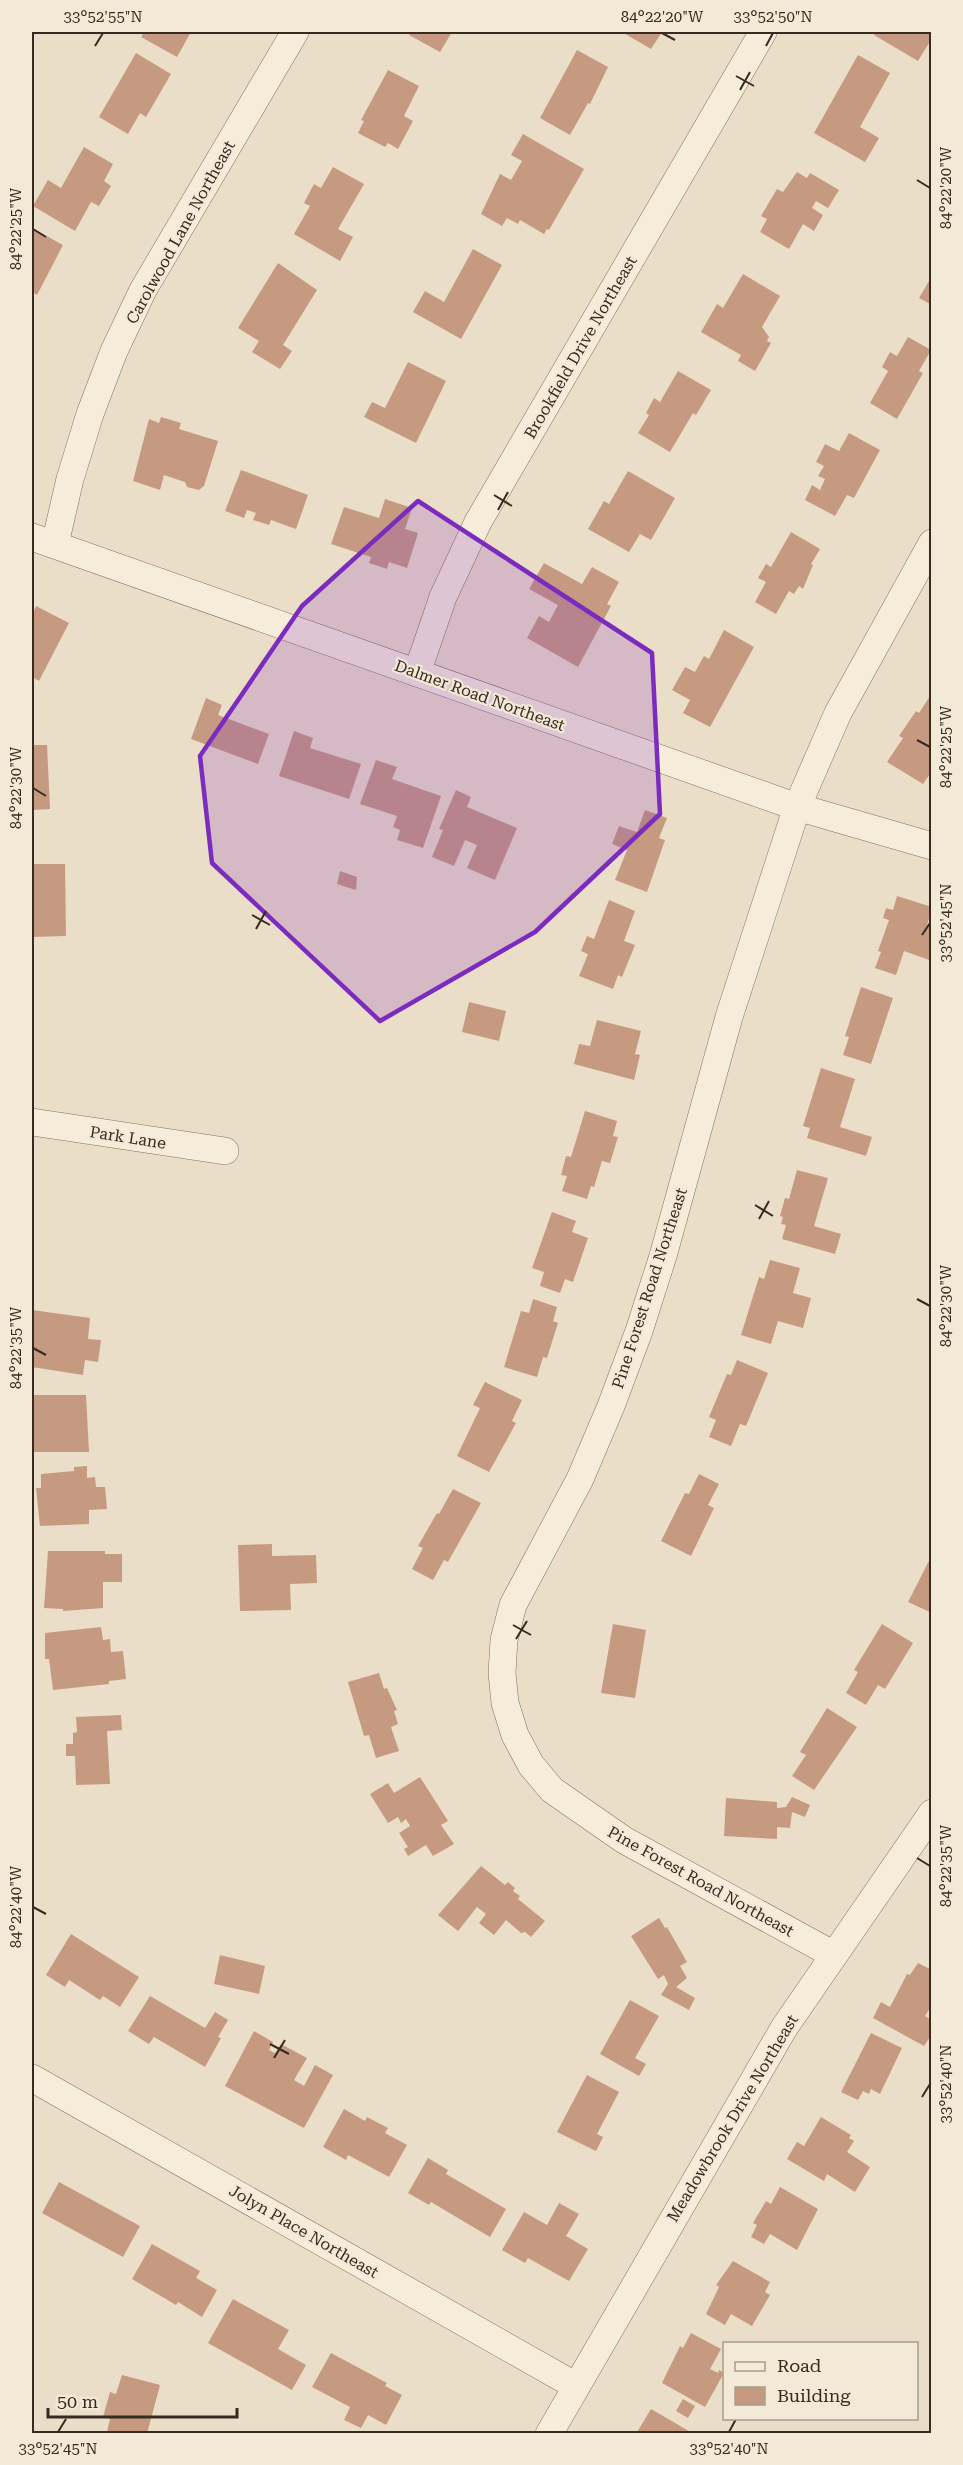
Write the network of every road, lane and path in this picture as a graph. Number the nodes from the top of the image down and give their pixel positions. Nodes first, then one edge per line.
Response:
1 (295, 32) edge
2 (763, 32) edge
3 (43, 541) edge
4 (932, 543) edge
5 (417, 673) junction
6 (796, 807) junction
7 (932, 846) edge
8 (32, 1122) edge
9 (225, 1151) dead end
10 (930, 1818) edge
11 (834, 1955) junction
12 (32, 2078) edge
13 (576, 2386) junction
14 (549, 2433) edge

1 - 3 street, Carolwood Lane Northeast
2 - 5 street, Brookfield Drive Northeast
3 - 5 street, Dalmer Road Northeast
4 - 6 street, Pine Forest Road Northeast
5 - 6 street, Dalmer Road Northeast
6 - 7 street, Dalmer Road Northeast
6 - 11 street, Pine Forest Road Northeast
8 - 9 street, Park Lane
10 - 11 street, Meadowbrook Drive Northeast
11 - 13 street, Meadowbrook Drive Northeast
12 - 13 street, Jolyn Place Northeast
13 - 14 street, Meadowbrook Drive Northeast

